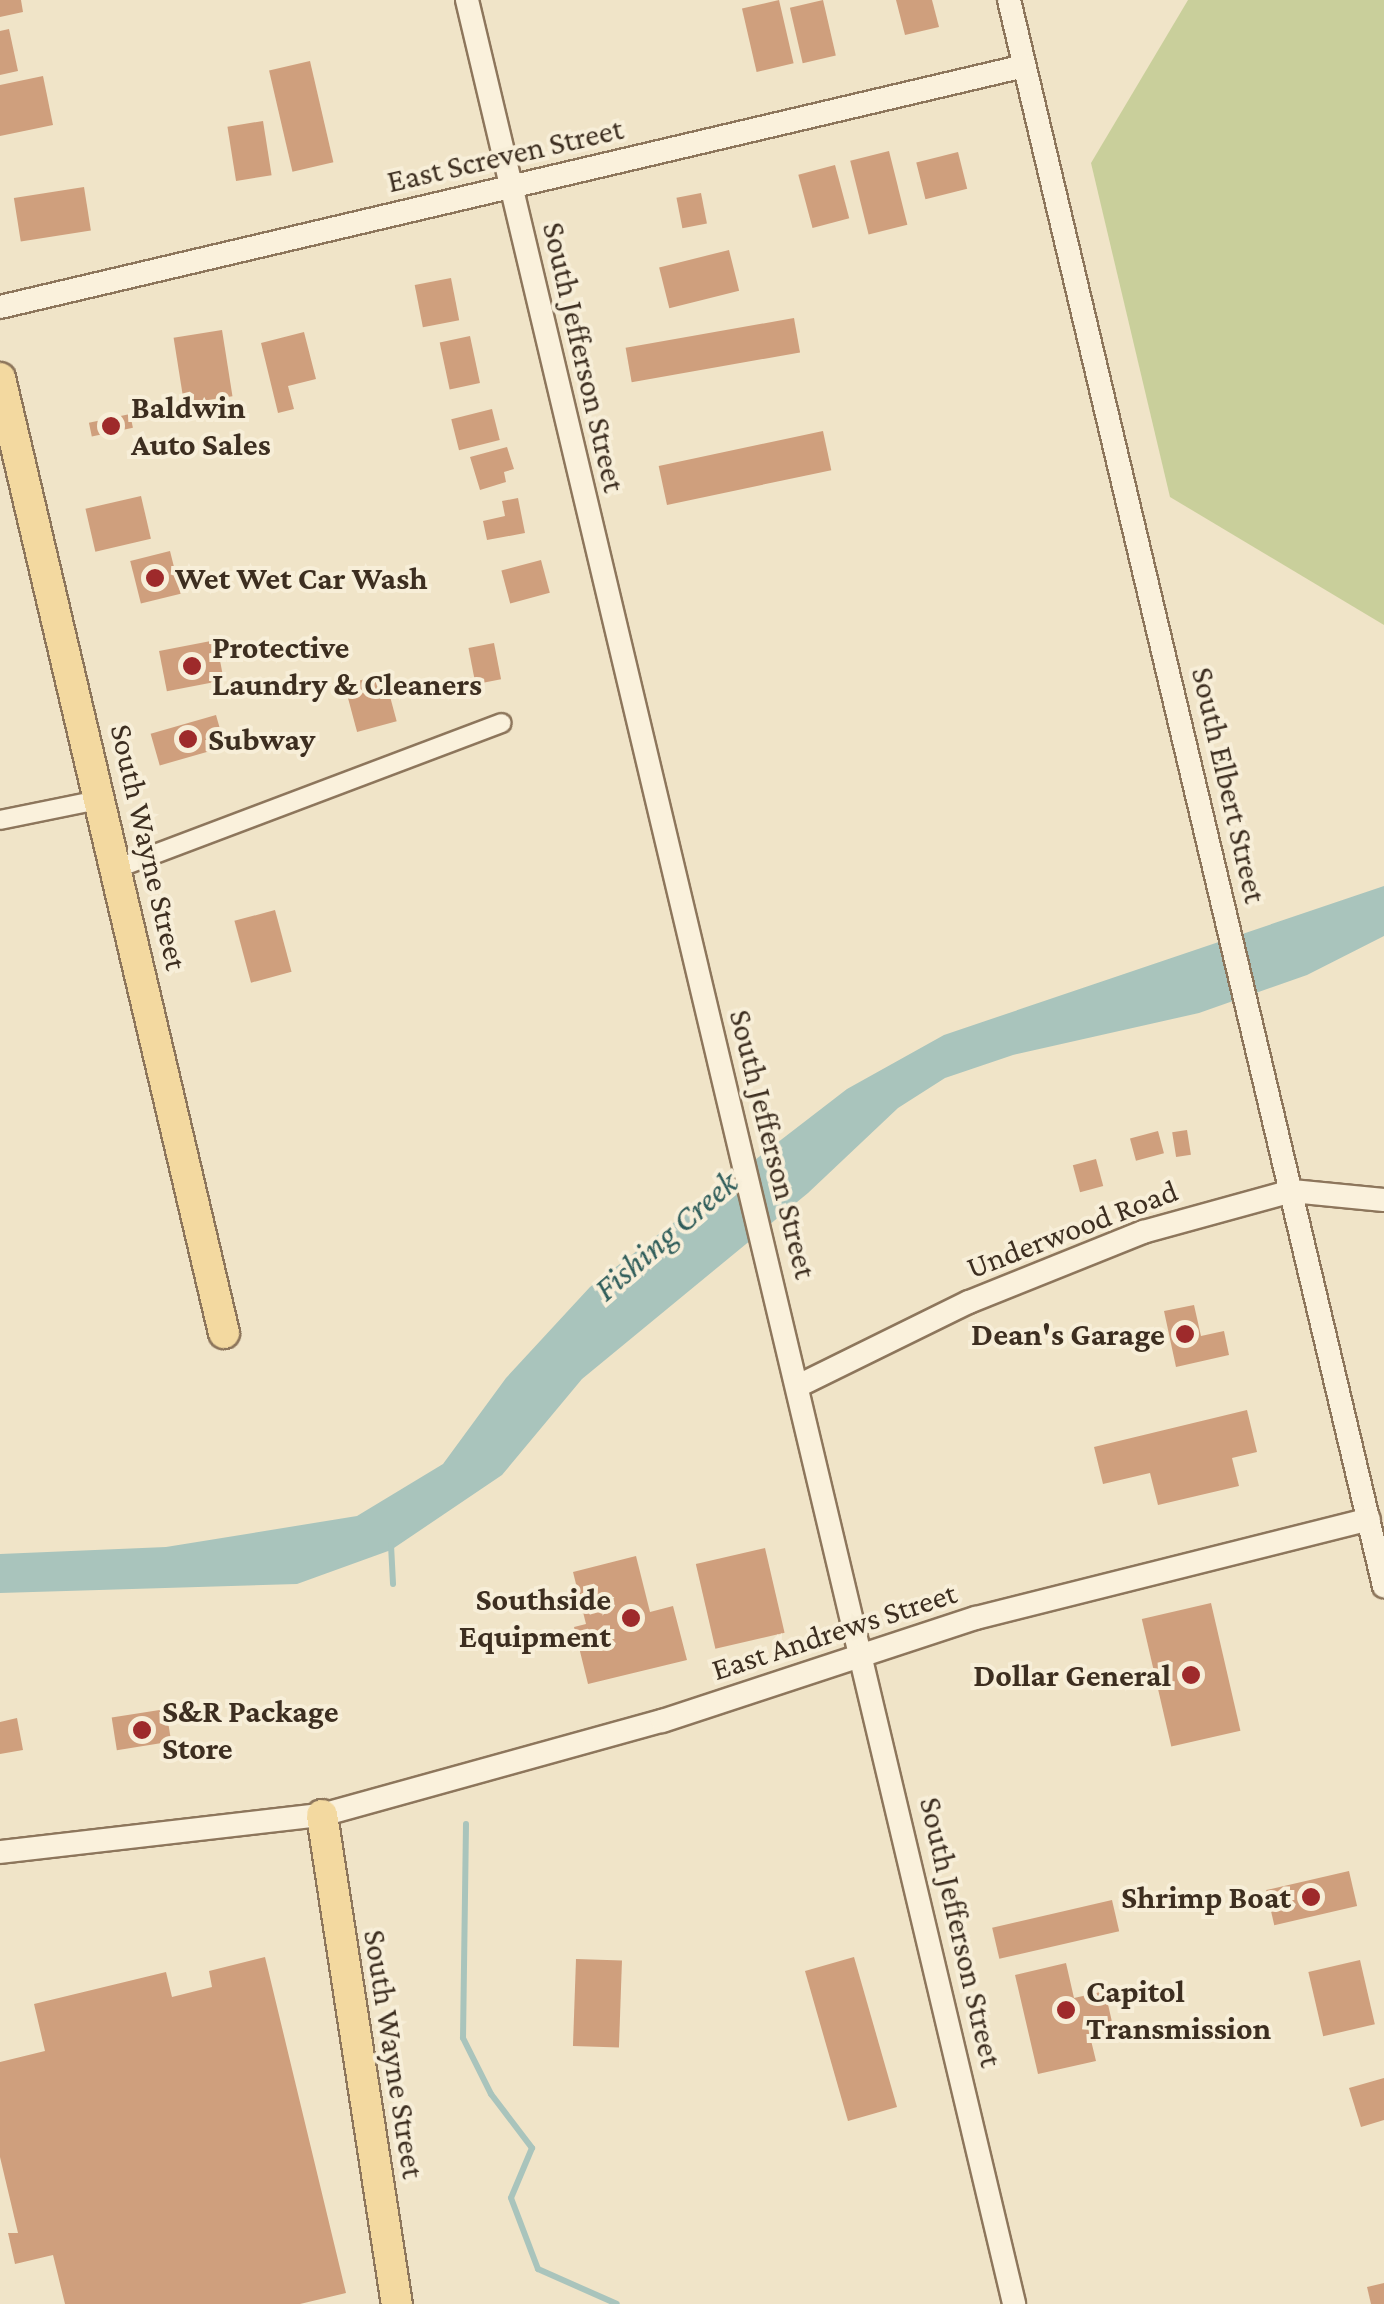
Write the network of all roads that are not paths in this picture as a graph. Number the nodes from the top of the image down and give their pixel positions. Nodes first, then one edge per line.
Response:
1 (466, 0) edge
2 (1009, 0) edge
3 (1024, 66) junction
4 (510, 188) junction
5 (0, 307) edge
6 (0, 378) edge
7 (502, 724) dead end
8 (103, 799) junction
9 (0, 820) edge
10 (118, 868) junction
11 (1292, 1191) junction
12 (1384, 1200) edge
13 (224, 1334) dead end
14 (798, 1386) junction
15 (1369, 1519) junction
16 (1384, 1586) edge
17 (864, 1658) junction
18 (322, 1815) junction
19 (0, 1852) edge
20 (397, 2304) edge
21 (1014, 2304) edge

1 - 4 street, South Jefferson Street
2 - 3 street, South Elbert Street
3 - 4 street, East Screven Street
3 - 11 street, South Elbert Street
4 - 5 street, East Screven Street
4 - 14 street, South Jefferson Street
6 - 8 main road, South Wayne Street
7 - 10 street
8 - 9 street
8 - 10 main road, South Wayne Street
10 - 13 main road, South Wayne Street
11 - 12 street, Underwood Road
11 - 14 street, Underwood Road
11 - 15 street, South Elbert Street
14 - 17 street, South Jefferson Street
15 - 16 street, South Elbert Street
15 - 17 street, East Andrews Street
17 - 18 street, East Andrews Street
17 - 21 street, South Jefferson Street
18 - 19 street, East Andrews Street
18 - 20 main road, South Wayne Street

